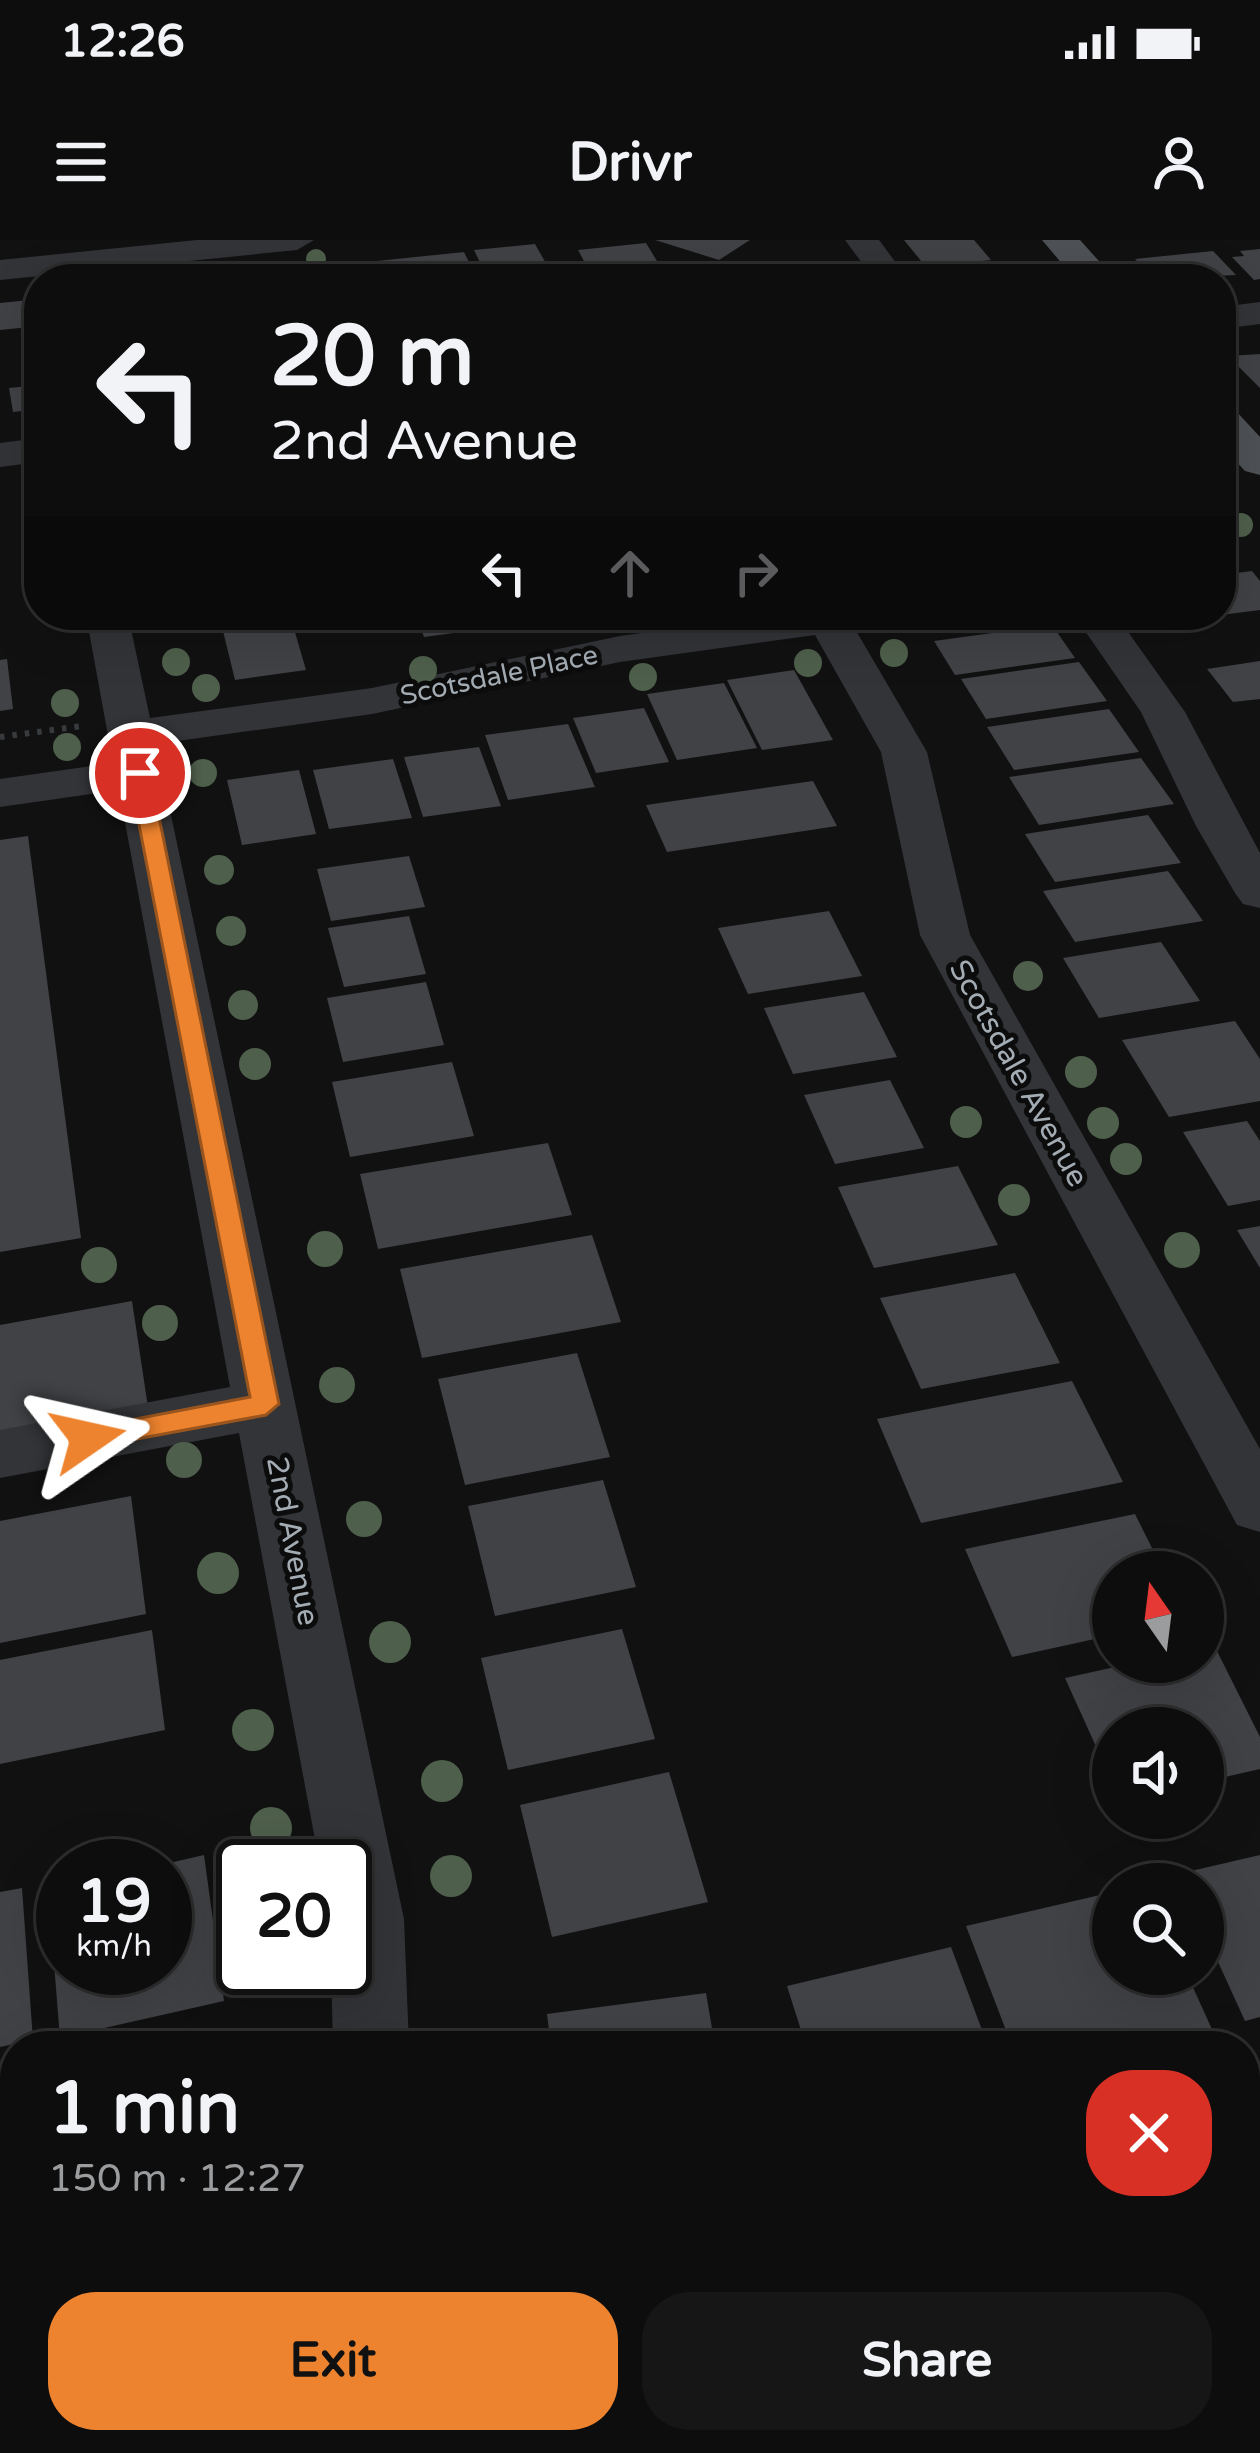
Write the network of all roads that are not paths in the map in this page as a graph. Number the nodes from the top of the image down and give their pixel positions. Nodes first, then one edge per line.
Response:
1 (297, 240) edge
2 (1060, 240) edge
3 (181, 246) edge
4 (45, 264) edge
5 (1082, 264) edge
6 (1236, 436) edge
7 (1260, 462) edge
8 (110, 630) edge
9 (759, 630) edge
10 (852, 630) edge
11 (1106, 630) edge
12 (133, 742) junction
13 (0, 793) edge
14 (1260, 893) edge
15 (266, 1404) junction
16 (0, 1454) edge
17 (1260, 1507) edge
18 (371, 2031) edge

1 - 3 street
2 - 5 main road
3 - 4 street
6 - 7 main road
8 - 12 street, 2nd Avenue
9 - 12 street, Scotsdale Place
10 - 17 street, Scotsdale Avenue
11 - 14 street
12 - 13 street, Scotsdale Place
12 - 15 street, 2nd Avenue
15 - 16 street
15 - 18 street, 2nd Avenue

